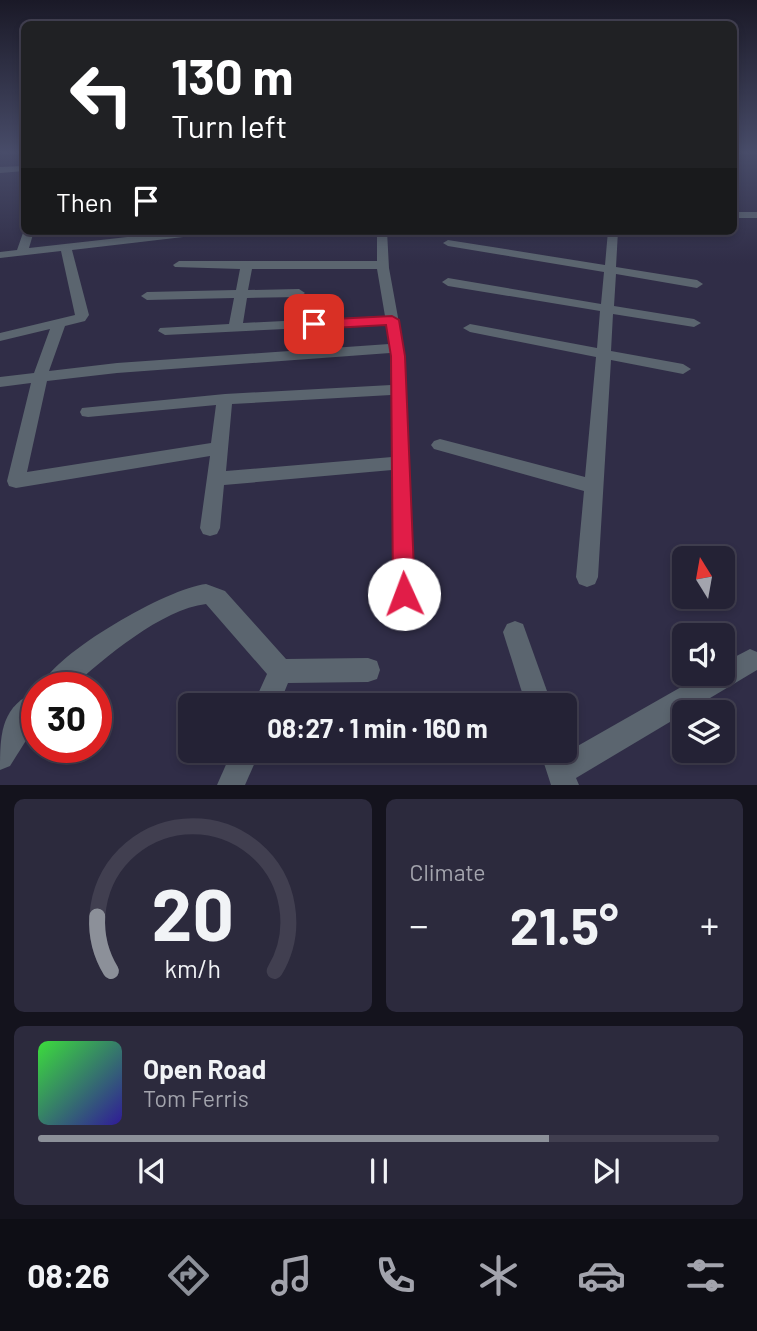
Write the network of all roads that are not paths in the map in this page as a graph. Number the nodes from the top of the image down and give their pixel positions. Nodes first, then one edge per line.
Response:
1 (737, 215) edge
2 (757, 215) edge
3 (28, 235) edge
4 (171, 235) edge
5 (382, 235) edge
6 (614, 235) edge
7 (448, 243) dead end
8 (65, 246) junction
9 (22, 252) junction
10 (0, 255) edge
11 (179, 265) dead end
12 (247, 265) junction
13 (383, 265) junction
14 (611, 270) junction
15 (449, 282) dead end
16 (697, 284) dead end
17 (299, 293) dead end
18 (241, 295) junction
19 (147, 296) dead end
20 (609, 309) junction
21 (392, 320) junction
22 (694, 323) dead end
23 (58, 324) junction
24 (235, 328) junction
25 (470, 328) dead end
26 (165, 331) dead end
27 (0, 337) edge
28 (397, 348) junction
29 (605, 354) junction
30 (683, 369) dead end
31 (41, 377) junction
32 (0, 382) edge
33 (399, 390) junction
34 (225, 399) junction
35 (88, 412) dead end
36 (440, 445) dead end
37 (219, 448) junction
38 (400, 463) junction
39 (216, 479) junction
40 (594, 487) junction
41 (210, 528) dead end
42 (587, 578) dead end
43 (404, 594) dead end
44 (515, 632) dead end
45 (750, 661) dead end
46 (368, 670) dead end
47 (281, 671) junction
48 (70, 672) edge
49 (271, 693) edge
50 (535, 693) edge
51 (21, 721) edge
52 (0, 756) edge
53 (241, 763) edge
54 (559, 769) edge
55 (231, 785) edge

1 - 2 street
3 - 9 street
4 - 8 street
5 - 13 street
6 - 14 street
7 - 14 street
8 - 9 street
8 - 23 street
9 - 10 street
11 - 12 street
12 - 13 street
12 - 18 street
13 - 21 street
14 - 16 street
14 - 20 street
15 - 20 street
17 - 18 street
18 - 19 street
18 - 24 street
20 - 22 street
20 - 29 street
21 - 24 street
21 - 28 street
23 - 27 street
23 - 31 street
24 - 26 street
25 - 29 street
28 - 31 street
28 - 33 street
29 - 30 street
29 - 40 street
31 - 32 street
31 - 37 street
33 - 34 street
33 - 38 street
34 - 35 street
34 - 37 street
36 - 40 street
37 - 39 street
38 - 39 street
38 - 43 street
39 - 41 street
40 - 42 street
44 - 50 street
45 - 54 street
46 - 47 street
47 - 48 street
47 - 49 street
51 - 52 street
53 - 55 street

